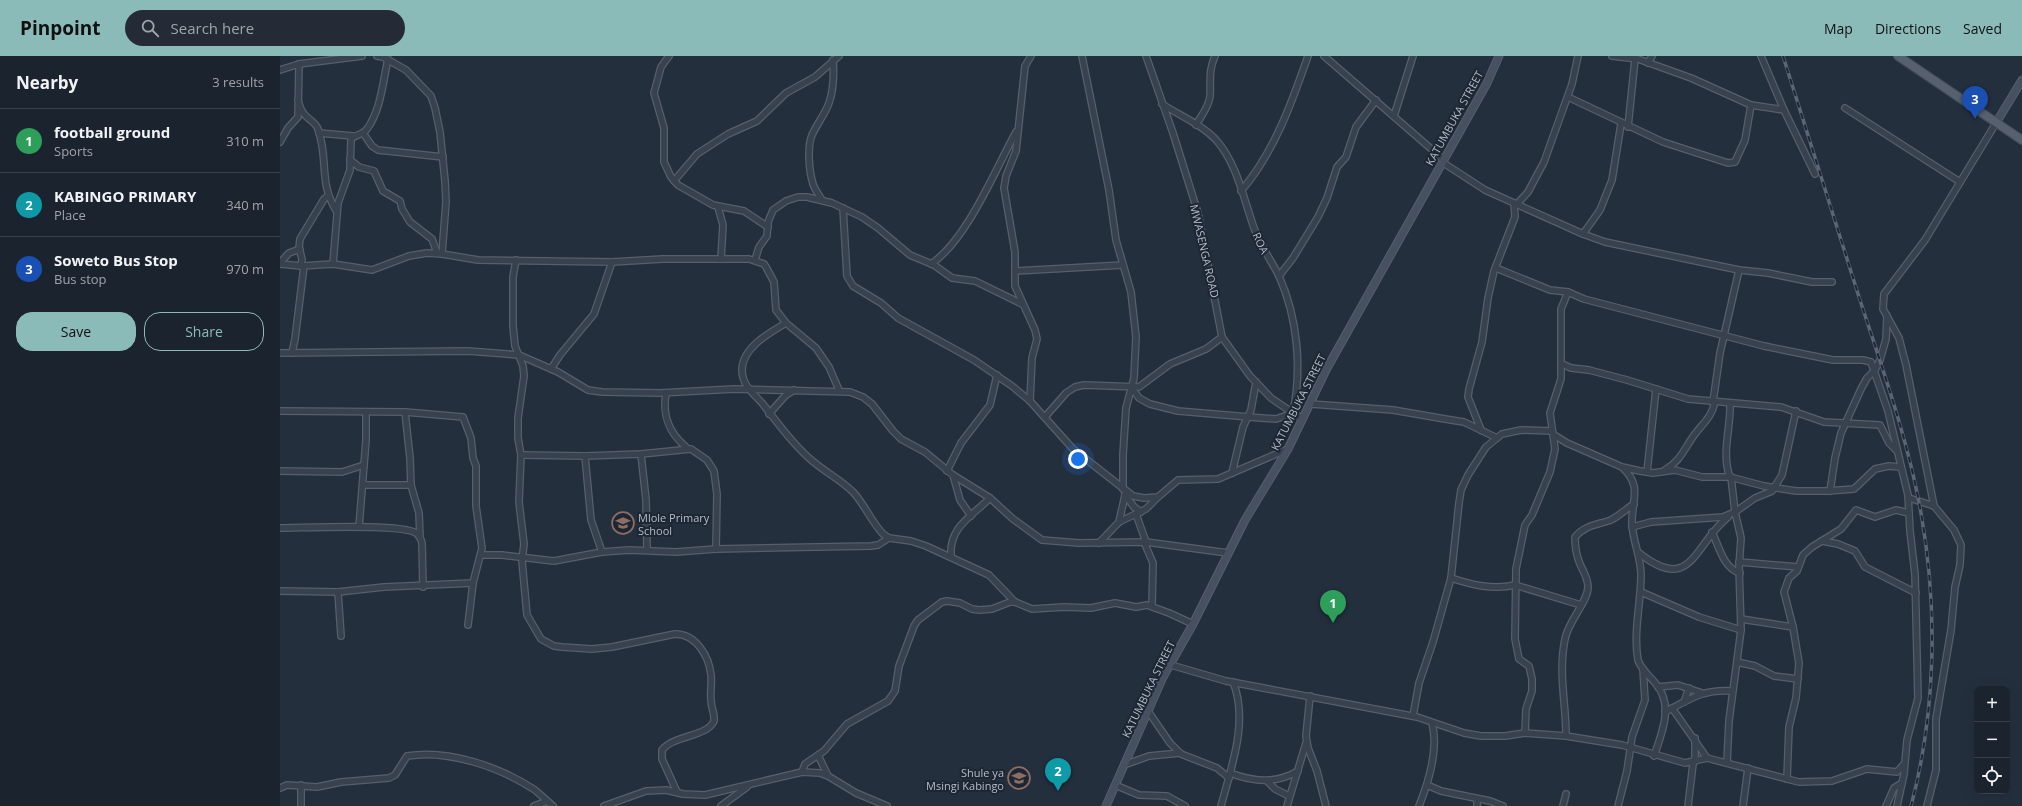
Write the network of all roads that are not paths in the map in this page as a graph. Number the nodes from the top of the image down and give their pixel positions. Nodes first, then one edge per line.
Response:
1 (362, 56) edge
2 (377, 56) edge
3 (669, 56) edge
4 (839, 56) edge
5 (1030, 56) edge
6 (1082, 56) edge
7 (1146, 56) edge
8 (1215, 56) edge
9 (1308, 56) edge
10 (1324, 56) edge
11 (1413, 56) edge
12 (1499, 56) edge
13 (1578, 56) edge
14 (1612, 56) edge
15 (1652, 56) edge
16 (1762, 56) edge
17 (1898, 56) edge
18 (834, 58) edge
19 (388, 59) junction
20 (1635, 59) junction
21 (1648, 63) junction
22 (299, 64) junction
23 (280, 70) edge
24 (2022, 80) edge
25 (1568, 97) junction
26 (298, 100) junction
27 (1376, 100) junction
28 (1162, 104) junction
29 (1751, 105) junction
30 (1845, 108) dead end
31 (1784, 110) junction
32 (1394, 116) junction
33 (1996, 123) junction
34 (1196, 124) junction
35 (1621, 124) junction
36 (1628, 127) junction
37 (1017, 130) junction
38 (363, 133) junction
39 (319, 134) junction
40 (353, 136) junction
41 (281, 140) edge
42 (2022, 140) edge
43 (443, 157) junction
44 (350, 160) junction
45 (1443, 161) junction
46 (1815, 174) dead end
47 (674, 181) junction
48 (1960, 182) junction
49 (1241, 191) junction
50 (328, 196) junction
51 (822, 200) junction
52 (1516, 204) junction
53 (718, 207) junction
54 (843, 208) junction
55 (337, 212) junction
56 (768, 227) junction
57 (1583, 234) junction
58 (300, 250) junction
59 (439, 254) junction
60 (721, 259) junction
61 (516, 260) junction
62 (755, 260) junction
63 (612, 262) junction
64 (280, 263) edge
65 (333, 264) junction
66 (931, 264) junction
67 (1123, 265) junction
68 (302, 266) junction
69 (1496, 268) junction
70 (1739, 270) junction
71 (1015, 271) junction
72 (1279, 276) junction
73 (1832, 282) dead end
74 (1568, 292) junction
75 (1023, 304) junction
76 (1887, 316) junction
77 (786, 323) junction
78 (1724, 336) junction
79 (1222, 337) junction
80 (280, 353) edge
81 (292, 353) junction
82 (519, 355) junction
83 (1562, 364) junction
84 (551, 368) junction
85 (1875, 370) junction
86 (996, 375) junction
87 (1256, 382) junction
88 (1132, 388) junction
89 (748, 389) junction
90 (794, 390) junction
91 (839, 390) junction
92 (1656, 390) junction
93 (666, 392) junction
94 (1030, 401) junction
95 (1714, 402) junction
96 (1311, 404) junction
97 (1730, 404) junction
98 (280, 410) edge
99 (1796, 411) junction
100 (366, 412) junction
101 (405, 412) junction
102 (1293, 413) junction
103 (769, 414) junction
104 (1045, 417) junction
105 (1247, 417) junction
106 (1302, 419) junction
107 (1844, 424) junction
108 (1481, 430) junction
109 (1553, 433) junction
110 (1497, 438) junction
111 (687, 448) junction
112 (1288, 449) junction
113 (1897, 450) junction
114 (641, 454) junction
115 (521, 455) junction
116 (585, 456) junction
117 (364, 465) junction
118 (1622, 467) junction
119 (1900, 467) junction
120 (947, 470) junction
121 (280, 471) edge
122 (1663, 471) junction
123 (1232, 472) junction
124 (1647, 472) junction
125 (953, 475) junction
126 (1730, 477) junction
127 (363, 485) junction
128 (411, 485) junction
129 (1775, 488) junction
130 (1124, 491) junction
131 (1830, 491) junction
132 (1158, 497) junction
133 (990, 498) junction
134 (1909, 498) junction
135 (1634, 504) junction
136 (1934, 506) junction
137 (1735, 512) junction
138 (1139, 513) junction
139 (1909, 513) junction
140 (971, 516) junction
141 (1119, 522) junction
142 (1710, 526) junction
143 (1632, 527) junction
144 (280, 528) edge
145 (359, 528) junction
146 (420, 537) junction
147 (889, 538) junction
148 (1822, 541) junction
149 (1145, 542) junction
150 (1098, 543) junction
151 (716, 549) junction
152 (647, 550) junction
153 (602, 552) junction
154 (1228, 553) junction
155 (1639, 553) junction
156 (481, 555) junction
157 (951, 556) junction
158 (522, 558) junction
159 (1739, 562) junction
160 (1798, 567) junction
161 (1740, 573) junction
162 (1451, 578) junction
163 (473, 583) junction
164 (1515, 585) junction
165 (423, 586) junction
166 (280, 592) edge
167 (338, 592) junction
168 (1641, 592) junction
169 (1916, 592) junction
170 (1015, 602) junction
171 (1581, 605) junction
172 (1152, 606) junction
173 (1741, 619) junction
174 (1193, 624) junction
175 (468, 625) dead end
176 (1793, 627) junction
177 (1741, 630) junction
178 (340, 636) dead end
179 (1737, 662) junction
180 (1170, 665) junction
181 (1643, 669) junction
182 (1798, 679) junction
183 (1233, 682) junction
184 (1658, 687) junction
185 (1689, 688) junction
186 (1732, 691) junction
187 (1702, 693) junction
188 (1310, 696) junction
189 (1684, 702) junction
190 (1672, 708) junction
191 (1148, 711) junction
192 (1665, 712) junction
193 (1413, 716) junction
194 (1432, 723) junction
195 (1525, 733) junction
196 (1566, 736) junction
197 (1695, 738) junction
198 (1307, 741) junction
199 (1630, 748) junction
200 (1180, 753) junction
201 (818, 755) junction
202 (1654, 756) junction
203 (1707, 758) junction
204 (1695, 761) junction
205 (1727, 762) junction
206 (1904, 764) junction
207 (1124, 765) junction
208 (1748, 768) junction
209 (1298, 770) junction
210 (802, 772) junction
211 (1229, 775) junction
212 (828, 776) junction
213 (1787, 779) junction
214 (1267, 781) junction
215 (1902, 782) junction
216 (301, 785) junction
217 (1115, 785) junction
218 (1427, 785) junction
219 (748, 786) junction
220 (280, 788) edge
221 (677, 792) junction
222 (1566, 794) dead end
223 (1288, 796) junction
224 (1477, 799) junction
225 (547, 801) junction
226 (1288, 805) edge
227 (301, 806) edge
228 (534, 806) edge
229 (553, 806) edge
230 (604, 806) edge
231 (721, 806) edge
232 (887, 806) edge
233 (1106, 806) edge
234 (1185, 806) edge
235 (1221, 806) edge
236 (1326, 806) edge
237 (1419, 806) edge
238 (1477, 806) edge
239 (1503, 806) edge
240 (1563, 806) edge
241 (1618, 806) edge
242 (1688, 806) edge
243 (1743, 806) edge
244 (1886, 806) edge
245 (1897, 806) edge
246 (1927, 806) edge

1 - 22 street
2 - 19 street
3 - 47 street
4 - 18 street
5 - 37 street
6 - 67 street
7 - 28 street, MWASENGA ROAD
8 - 34 street
9 - 49 street
10 - 27 street
11 - 32 street
12 - 45 main road, KATUMBUKA STREET
13 - 25 street
14 - 20 street
15 - 21 street
16 - 31 street
17 - 33 main road
18 - 47 street
18 - 51 street
19 - 38 street
19 - 43 street
20 - 21 street
20 - 36 street
21 - 29 street
22 - 23 street
22 - 26 street
24 - 33 main road
25 - 35 street
25 - 52 street
26 - 39 street
26 - 41 street
27 - 32 street
27 - 72 street
28 - 34 street, ROA
28 - 79 street, MWASENGA ROAD
29 - 31 street
29 - 36 street
30 - 48 street
31 - 46 street
32 - 45 street
33 - 42 main road
33 - 48 street
34 - 49 street, ROA
35 - 36 street
35 - 57 street
37 - 66 street
37 - 71 street
38 - 40 street
38 - 43 street
39 - 40 street
39 - 50 street
40 - 44 street
43 - 59 street
44 - 55 street
44 - 59 street
45 - 52 street
45 - 96 main road, KATUMBUKA STREET
47 - 53 street
48 - 76 street
49 - 72 street, ROA
50 - 55 street
50 - 58 street
51 - 54 street
51 - 56 street
52 - 57 street
52 - 69 street
53 - 56 street
53 - 60 street
54 - 66 street
54 - 86 street
55 - 65 street
56 - 62 street
57 - 70 street
58 - 64 street
58 - 68 street
59 - 61 street
59 - 65 street
60 - 62 street
60 - 63 street
61 - 63 street
61 - 82 street
62 - 77 street
63 - 84 street
64 - 68 street
65 - 68 street
66 - 75 street
67 - 71 street
67 - 88 street
68 - 81 street
69 - 74 street
69 - 108 street
70 - 73 street
70 - 78 street
71 - 75 street
72 - 102 street, ROA
74 - 78 street
74 - 83 street
75 - 94 street
76 - 85 street
76 - 136 street
77 - 89 street
77 - 91 street
78 - 85 street
78 - 95 street
79 - 87 street, MWASENGA ROAD
79 - 88 street
80 - 81 street
81 - 82 street
82 - 84 street
82 - 115 street
83 - 92 street
83 - 109 street
84 - 93 street
85 - 107 street
85 - 113 street
86 - 94 street
86 - 120 street
87 - 102 street, MWASENGA ROAD
87 - 105 street
88 - 104 street
88 - 105 street
88 - 130 street
89 - 90 street
89 - 93 street
89 - 103 street
90 - 91 street
90 - 103 street
91 - 120 street
92 - 95 street
92 - 124 street
93 - 111 street
94 - 104 street
95 - 97 street
95 - 122 street
96 - 106 main road, KATUMBUKA STREET
96 - 108 street
97 - 99 street
97 - 126 street
98 - 100 street
99 - 107 street
99 - 129 street
100 - 101 street
100 - 117 street
101 - 128 street
101 - 156 street
102 - 105 street
102 - 106 street, MWASENGA ROAD
103 - 147 street
104 - 130 street
105 - 123 street
106 - 112 main road, KATUMBUKA STREET
107 - 113 street
107 - 131 street
108 - 110 street
109 - 110 street
109 - 118 street
109 - 164 street
110 - 162 street
111 - 114 street
111 - 151 street
112 - 123 street
112 - 154 main road, KATUMBUKA STREET
113 - 119 street
114 - 116 street
114 - 152 street
115 - 116 street
115 - 158 street
116 - 153 street
117 - 121 street
117 - 127 street
118 - 124 street
118 - 135 street
119 - 131 street
119 - 134 street
120 - 125 street
122 - 124 street
122 - 126 street
123 - 132 street
125 - 133 street
125 - 140 street
126 - 129 street
126 - 137 street
127 - 128 street
127 - 145 street
128 - 146 street
129 - 131 street
129 - 137 street
130 - 132 street
130 - 138 street
130 - 141 street
132 - 138 street
133 - 140 street
133 - 150 street
134 - 136 street
134 - 139 street
135 - 143 street
135 - 171 street
136 - 246 street
137 - 142 street
137 - 142 street
137 - 159 street
138 - 141 street
138 - 149 street
139 - 148 street
139 - 169 street
140 - 157 street
141 - 150 street
142 - 143 street
142 - 155 street
142 - 161 street
143 - 155 street
144 - 145 street
145 - 146 street
146 - 165 street
147 - 151 street
147 - 157 street
148 - 160 street
148 - 169 street
149 - 150 street
149 - 154 street
149 - 172 street
151 - 152 street
152 - 153 street
153 - 158 street
154 - 174 main road, KATUMBUKA STREET
155 - 168 street
156 - 158 street
156 - 163 street
157 - 170 street
158 - 221 street
159 - 160 street
159 - 161 street
160 - 176 street
161 - 173 street
162 - 164 street
162 - 193 street
163 - 165 street
163 - 175 street
164 - 171 street
164 - 195 street
165 - 167 street
166 - 167 street
167 - 178 street
168 - 177 street
168 - 181 street
169 - 206 street
170 - 172 street
170 - 201 street
171 - 196 street
172 - 174 street
173 - 176 street
173 - 177 street
174 - 180 main road, KATUMBUKA STREET
176 - 182 street
177 - 179 street
179 - 182 street
179 - 186 street
180 - 183 street
180 - 191 main road, KATUMBUKA STREET
181 - 184 street
181 - 199 street
182 - 213 street
183 - 188 street
183 - 211 street
184 - 185 street
184 - 192 street
185 - 187 street
185 - 189 street
186 - 187 street
186 - 205 street
187 - 189 street
188 - 193 street
188 - 198 street
189 - 190 street
190 - 192 street
190 - 197 street
191 - 200 street
191 - 207 main road, KATUMBUKA STREET
192 - 202 street
193 - 194 street
194 - 195 street
194 - 218 street
195 - 196 street
196 - 199 street
197 - 203 street
197 - 204 street
198 - 209 street
198 - 236 street
199 - 202 street
199 - 241 street
200 - 207 street
200 - 211 street
201 - 210 street
201 - 212 street
202 - 204 street
203 - 204 street
203 - 205 street
204 - 242 street
205 - 208 street
206 - 213 street
206 - 215 street
207 - 217 main road, KATUMBUKA STREET
208 - 213 street
208 - 243 street
209 - 214 street
209 - 223 street
210 - 212 street
210 - 219 street
211 - 214 street
211 - 235 street
212 - 232 street
214 - 223 street
215 - 244 street
215 - 245 street
216 - 220 street
216 - 225 street
216 - 227 street
217 - 233 main road, KATUMBUKA STREET
217 - 234 street
218 - 224 street
218 - 237 street
219 - 221 street
219 - 231 street
221 - 230 street
222 - 240 street
223 - 226 street
224 - 238 street
224 - 239 street
225 - 228 street
225 - 229 street

